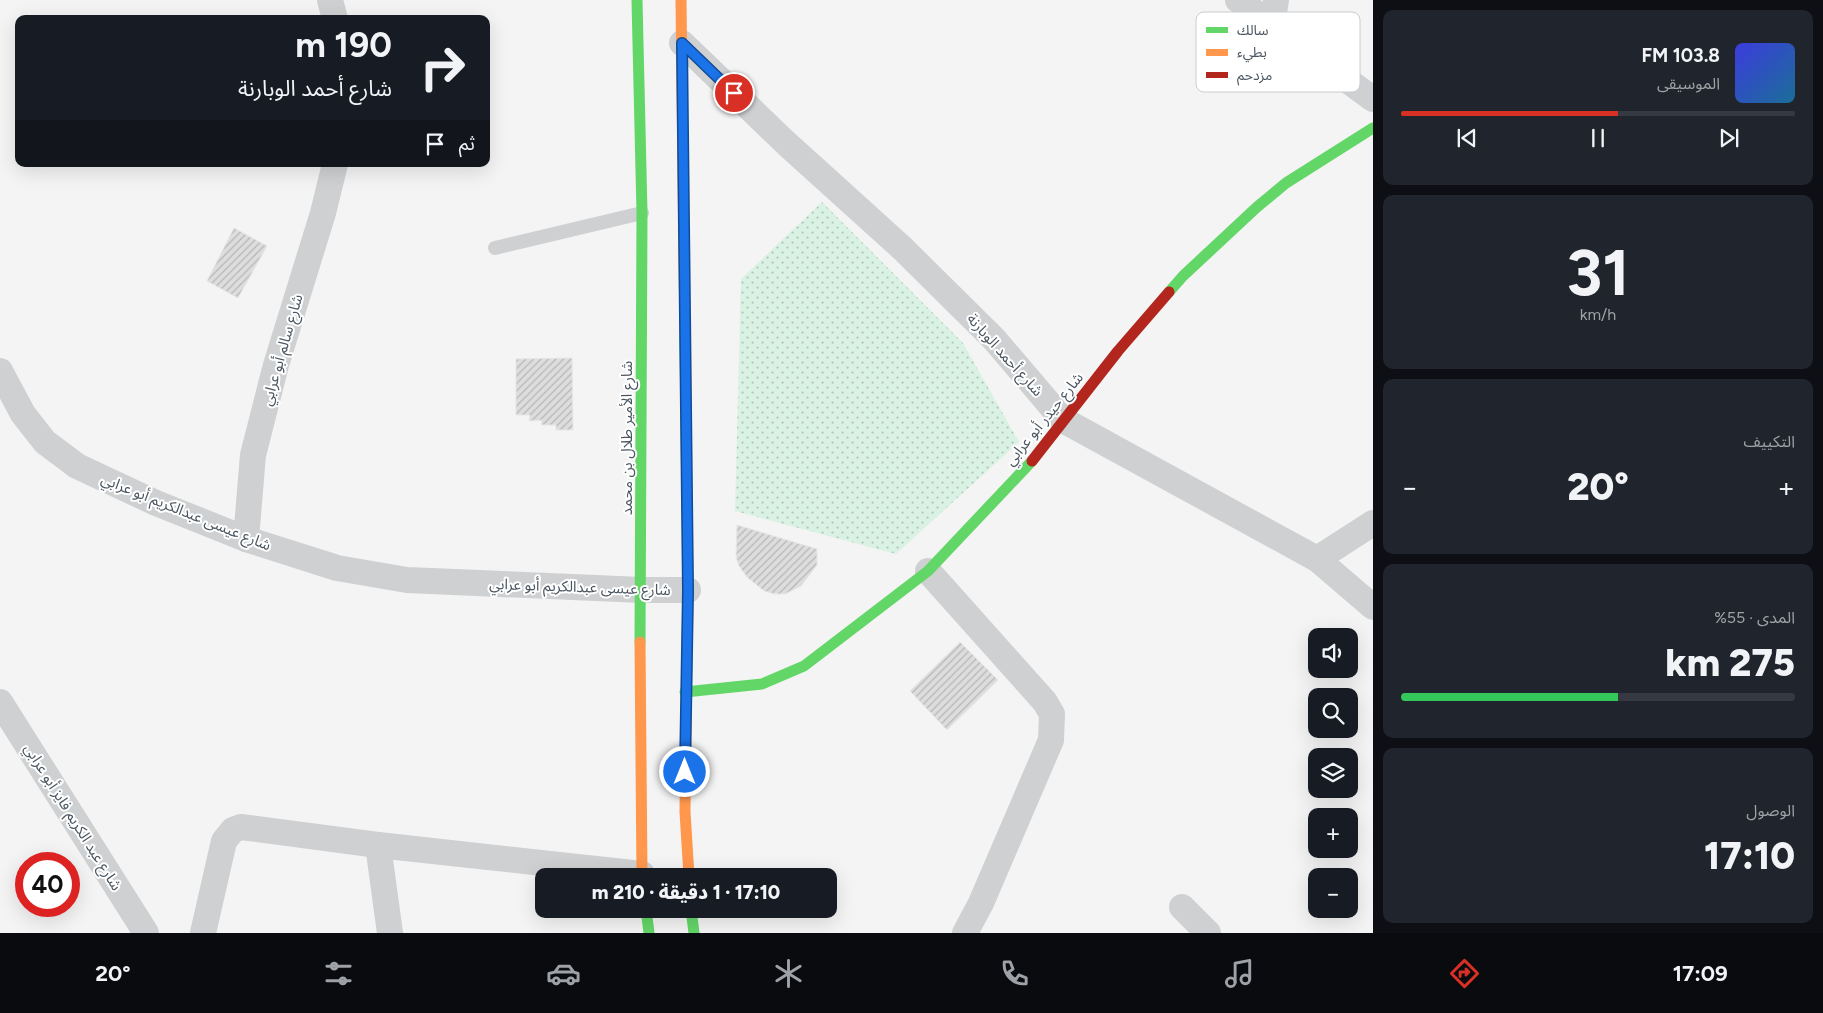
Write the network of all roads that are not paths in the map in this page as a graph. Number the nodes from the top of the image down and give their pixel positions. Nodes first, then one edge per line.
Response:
1 (637, 0) edge
2 (681, 0) edge
3 (1238, 0) edge
4 (1254, 12) edge
5 (682, 43) junction
6 (1360, 90) edge
7 (1373, 99) edge
8 (1373, 128) edge
9 (334, 167) edge
10 (642, 213) junction
11 (495, 248) dead end
12 (0, 371) edge
13 (1063, 420) junction
14 (1373, 523) edge
15 (246, 539) junction
16 (1317, 559) junction
17 (928, 571) junction
18 (642, 590) junction
19 (688, 590) junction
20 (1373, 607) edge
21 (685, 692) junction
22 (0, 702) edge
23 (378, 845) junction
24 (580, 868) edge
25 (642, 868) edge
26 (688, 868) edge
27 (1182, 907) dead end
28 (647, 918) edge
29 (693, 918) edge
30 (146, 933) edge
31 (203, 933) edge
32 (390, 933) edge
33 (649, 933) edge
34 (694, 933) edge
35 (965, 933) edge
36 (1208, 933) edge

1 - 10 street, شارع الأمير طلال بن محمد
2 - 5 street
3 - 4 street
5 - 13 street, شارع أحمد الوبارنة
5 - 19 street
6 - 7 street
8 - 13 street, شارع حيدر أبو عرابي
9 - 15 street, شارع سالم أبو عرابي
10 - 11 lane
10 - 18 street, شارع الأمير طلال بن محمد
12 - 15 street, شارع عيسى عبدالكريم أبو عرابي
13 - 16 street, شارع أحمد الوبارنة
13 - 17 street, شارع حيدر أبو عرابي
14 - 16 street
15 - 18 street, شارع عيسى عبدالكريم أبو عرابي
16 - 20 street, شارع أحمد الوبارنة
17 - 21 street, شارع حيدر أبو عرابي
17 - 35 street
18 - 19 street, شارع عيسى عبدالكريم أبو عرابي
18 - 25 street, شارع الأمير طلال بن محمد
19 - 21 street
21 - 26 street
22 - 30 street, شارع عبد الكريم فايز أبو عرابي
23 - 24 street
23 - 31 street
23 - 32 street
27 - 36 street
28 - 33 street
29 - 34 street

